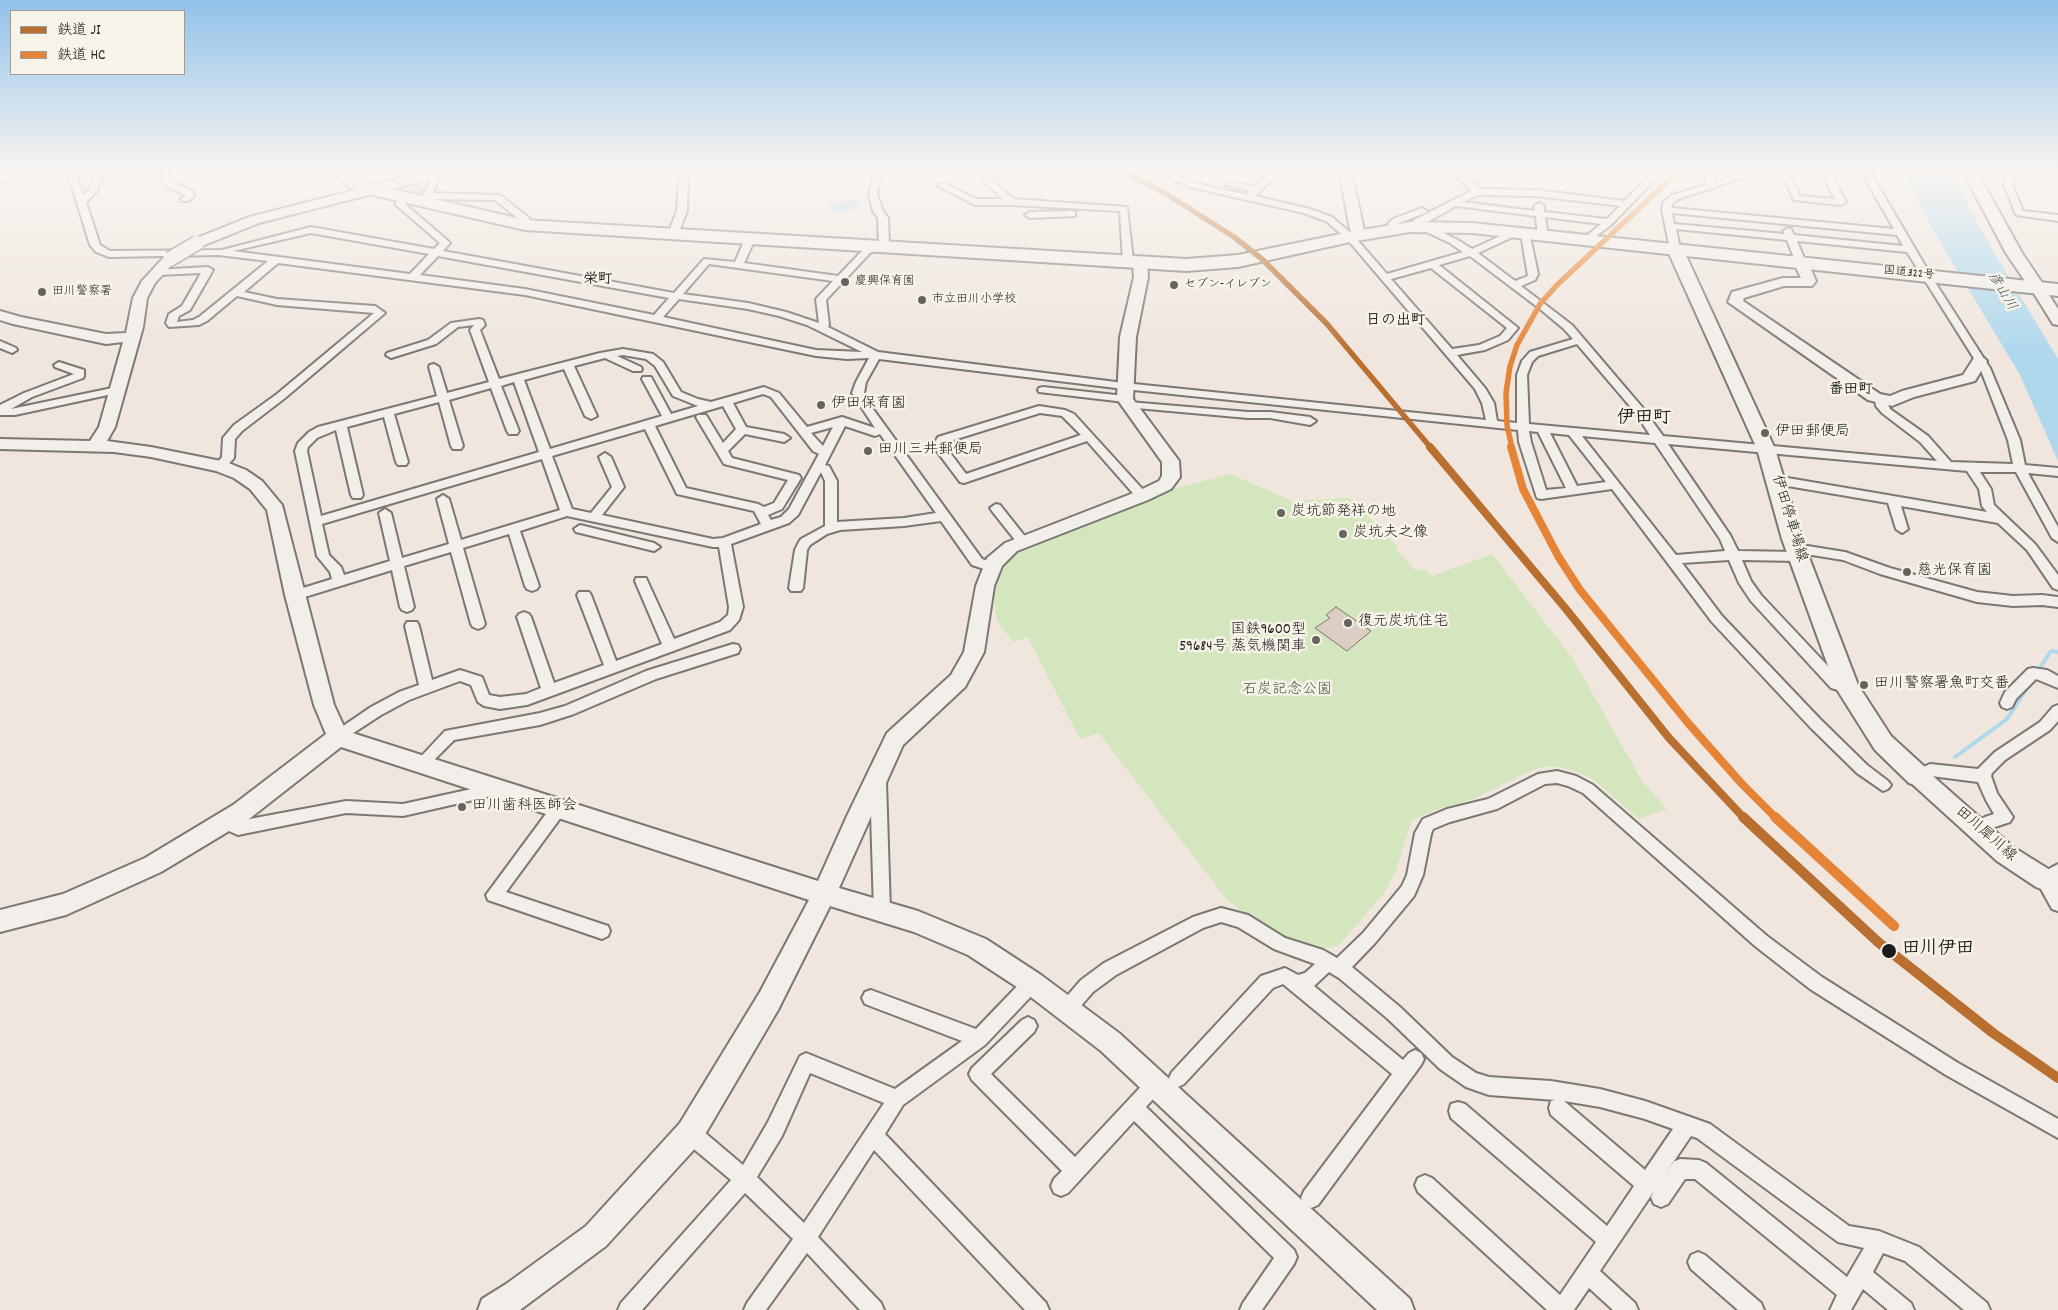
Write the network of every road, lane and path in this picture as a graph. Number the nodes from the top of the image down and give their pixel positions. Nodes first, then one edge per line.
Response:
1 (91, 231) edge
2 (226, 231) edge
3 (306, 231) edge
4 (317, 231) edge
5 (432, 231) edge
6 (631, 231) edge
7 (674, 231) edge
8 (883, 231) edge
9 (1128, 231) edge
10 (1347, 231) edge
11 (1353, 231) edge
12 (1386, 231) edge
13 (1436, 231) edge
14 (1501, 231) edge
15 (1530, 231) edge
16 (1598, 231) edge
17 (1672, 231) edge
18 (1722, 231) edge
19 (1788, 231) edge
20 (1892, 231) edge
21 (2002, 231) edge
22 (1900, 232) joint
23 (673, 234) junction
24 (1528, 234) junction
25 (1354, 236) junction
26 (1791, 238) junction
27 (750, 239) junction
28 (1587, 240) junction
29 (884, 246) junction
30 (1675, 249) junction
31 (1910, 249) junction
32 (218, 252) junction
33 (436, 252) junction
34 (1471, 253) junction
35 (277, 259) junction
36 (1134, 261) junction
37 (1801, 263) junction
38 (1432, 264) junction
39 (738, 265) junction
40 (158, 272) junction
41 (1931, 276) junction
42 (413, 277) junction
43 (1384, 278) junction
44 (840, 280) junction
45 (1514, 285) junction
46 (2031, 287) junction
47 (239, 290) junction
48 (2058, 290) edge
49 (676, 296) junction
50 (0, 315) edge
51 (656, 319) junction
52 (2058, 320) edge
53 (821, 328) junction
54 (132, 337) junction
55 (1580, 340) junction
56 (0, 344) edge
57 (12, 350) dead end
58 (1449, 354) junction
59 (392, 355) dead end
60 (606, 355) junction
61 (876, 355) junction
62 (1979, 361) junction
63 (59, 365) dead end
64 (568, 365) junction
65 (434, 367) dead end
66 (637, 369) dead end
67 (518, 378) junction
68 (647, 379) dead end
69 (495, 384) junction
70 (117, 390) junction
71 (1043, 390) dead end
72 (1126, 397) junction
73 (443, 398) junction
74 (1881, 400) junction
75 (726, 401) junction
76 (710, 405) junction
77 (0, 411) edge
78 (388, 413) junction
79 (591, 416) dead end
80 (702, 417) dead end
81 (668, 418) junction
82 (842, 421) junction
83 (1310, 421) dead end
84 (648, 424) junction
85 (1492, 424) junction
86 (341, 425) junction
87 (1523, 427) junction
88 (1542, 428) junction
89 (742, 430) junction
90 (882, 430) junction
91 (1571, 430) junction
92 (804, 431) junction
93 (512, 432) dead end
94 (1088, 437) junction
95 (784, 438) dead end
96 (1658, 438) junction
97 (0, 444) edge
98 (457, 446) dead end
99 (95, 447) junction
100 (1766, 449) junction
101 (722, 450) junction
102 (825, 454) junction
103 (545, 455) junction
104 (605, 457) dead end
105 (402, 462) dead end
106 (220, 466) junction
107 (1948, 466) junction
108 (819, 467) junction
109 (1971, 468) junction
110 (2024, 469) junction
111 (2058, 472) edge
112 (1776, 480) junction
113 (1616, 485) junction
114 (1574, 491) junction
115 (357, 495) dead end
116 (1142, 496) junction
117 (443, 499) dead end
118 (1893, 500) junction
119 (996, 508) dead end
120 (567, 512) junction
121 (386, 513) dead end
122 (761, 513) junction
123 (944, 516) junction
124 (594, 517) junction
125 (2001, 519) junction
126 (315, 522) junction
127 (768, 526) junction
128 (513, 528) junction
129 (831, 528) junction
130 (580, 529) dead end
131 (1902, 529) dead end
132 (665, 533) junction
133 (2058, 538) edge
134 (724, 542) junction
135 (1023, 542) junction
136 (456, 545) junction
137 (1797, 553) junction
138 (1734, 555) junction
139 (1679, 559) dead end
140 (397, 562) junction
141 (993, 567) junction
142 (339, 580) junction
143 (641, 581) dead end
144 (2058, 585) edge
145 (532, 586) dead end
146 (796, 588) dead end
147 (295, 595) junction
148 (584, 595) dead end
149 (2058, 602) edge
150 (407, 608) dead end
151 (524, 617) dead end
152 (478, 624) dead end
153 (412, 626) dead end
154 (670, 646) junction
155 (733, 649) dead end
156 (612, 668) junction
157 (2058, 683) edge
158 (427, 688) junction
159 (1848, 688) junction
160 (549, 690) junction
161 (2007, 703) dead end
162 (2058, 711) edge
163 (338, 737) junction
164 (421, 764) junction
165 (878, 775) junction
166 (1918, 776) junction
167 (1983, 776) junction
168 (1883, 785) dead end
169 (500, 788) junction
170 (559, 808) junction
171 (225, 822) junction
172 (1978, 830) junction
173 (2053, 879) edge
174 (824, 894) junction
175 (2058, 904) edge
176 (882, 911) junction
177 (0, 921) edge
178 (602, 931) dead end
179 (1334, 966) junction
180 (1032, 983) junction
181 (1297, 983) junction
182 (871, 998) dead end
183 (1067, 1009) junction
184 (1028, 1026) dead end
185 (979, 1040) junction
186 (1167, 1081) junction
187 (897, 1099) junction
188 (1134, 1108) junction
189 (1558, 1108) dead end
190 (1458, 1111) dead end
191 (1687, 1125) junction
192 (2058, 1129) edge
193 (690, 1133) junction
194 (874, 1136) junction
195 (1074, 1171) junction
196 (745, 1179) junction
197 (1425, 1184) dead end
198 (1061, 1186) dead end
199 (1654, 1190) junction
200 (1311, 1198) dead end
201 (806, 1238) junction
202 (1609, 1240) junction
203 (1879, 1241) junction
204 (1698, 1262) dead end
205 (1587, 1273) junction
206 (1860, 1274) junction
207 (1850, 1292) junction
208 (493, 1310) edge
209 (628, 1310) edge
210 (754, 1310) edge
211 (874, 1310) edge
212 (1039, 1310) edge
213 (1250, 1310) edge
214 (1399, 1310) edge
215 (1628, 1310) edge
216 (1754, 1310) edge
217 (1840, 1310) edge
218 (1904, 1310) edge
219 (1980, 1310) edge

1 - 32 street
2 - 40 street, bridge
3 - 32 street
4 - 33 street
5 - 33 street
6 - 23 highway, 国道322号
7 - 23 street
8 - 29 street
9 - 36 street
10 - 25 street
11 - 25 street
12 - 25 highway, 国道322号
13 - 34 street
14 - 24 highway, 国道322号
15 - 24 street
16 - 28 street
17 - 30 street
18 - 26 street
19 - 26 street
20 - 22 street
21 - 46 main road
22 - 31 street
23 - 27 highway, 国道322号
24 - 28 highway, 国道322号
24 - 34 street
24 - 45 street
25 - 36 highway, 国道322号
25 - 43 street
26 - 31 street
26 - 37 street
27 - 29 highway, 国道322号
27 - 39 street
28 - 30 highway, 国道322号
29 - 36 highway, 国道322号
29 - 44 street
30 - 37 highway, 国道322号
30 - 100 main road, 伊田停車場線
31 - 41 street
32 - 35 street
33 - 42 street
33 - 49 street
34 - 38 street
34 - 45 street
35 - 42 street
35 - 47 street
36 - 72 street
37 - 41 highway, 国道322号
37 - 74 street
38 - 43 street
38 - 58 street
39 - 44 street
39 - 49 street
40 - 47 street
40 - 54 street
41 - 46 highway, 国道322号
41 - 62 street
42 - 51 street
43 - 58 street
44 - 53 street
45 - 55 street
46 - 48 highway, 国道322号
46 - 52 street
47 - 106 street
49 - 51 street
49 - 53 street
50 - 54 street
51 - 61 street
53 - 61 street
54 - 70 street
55 - 87 street
55 - 96 street
56 - 57 street
58 - 85 street
59 - 69 street
60 - 64 street
60 - 66 street
60 - 76 street
61 - 72 street
61 - 90 street
62 - 74 street
62 - 110 street
63 - 77 street
64 - 67 street
64 - 79 street
65 - 73 street
67 - 69 street
67 - 103 street
68 - 81 street
69 - 73 street
69 - 93 street
70 - 77 street
70 - 99 street
71 - 72 street
72 - 83 street
72 - 85 street
72 - 116 street
73 - 78 street
73 - 98 street
74 - 107 street
75 - 76 street
75 - 89 street
75 - 92 street
76 - 81 street
78 - 86 street
78 - 105 street
80 - 101 street
81 - 84 street
82 - 90 street
82 - 92 street
82 - 102 street
84 - 103 street
84 - 122 street
85 - 87 street
86 - 115 street
86 - 126 street
87 - 88 street
87 - 114 street
88 - 91 street
88 - 114 street
89 - 95 street
89 - 101 street
90 - 123 street
91 - 96 street
91 - 113 street
92 - 102 street
94 - 94 street
94 - 116 street
96 - 100 street
96 - 138 street
97 - 99 street
99 - 106 street
100 - 107 street
100 - 112 main road, 伊田停車場線
101 - 122 street
102 - 108 street
103 - 120 street
103 - 126 street
104 - 124 street
106 - 147 street
107 - 109 street
108 - 127 street
108 - 129 street
109 - 110 street
109 - 125 street
110 - 111 street
110 - 133 street
112 - 118 street
112 - 137 main road, 伊田停車場線
113 - 114 street
113 - 168 street
116 - 135 street
117 - 136 street
118 - 125 street
118 - 131 street
119 - 135 street
120 - 124 street
120 - 128 street
121 - 140 street
122 - 127 street
123 - 129 street
123 - 141 street
124 - 132 street
125 - 144 street
126 - 142 street
127 - 134 street
128 - 136 street
128 - 145 street
129 - 146 street
130 - 132 street
132 - 134 street
134 - 154 street
135 - 141 street
136 - 140 street
136 - 152 street
137 - 138 street
137 - 149 street
137 - 159 main road, 伊田停車場線
138 - 139 street
138 - 159 street
140 - 142 street
140 - 150 street
141 - 165 street
142 - 147 street
143 - 154 street
147 - 163 street
148 - 156 street
151 - 160 street
153 - 158 street
154 - 156 street
155 - 164 street
156 - 160 street
157 - 161 street
158 - 160 street
158 - 163 street
159 - 166 main road, 伊田停車場線
162 - 167 street
163 - 164 street
163 - 171 street
164 - 169 street
165 - 174 street
165 - 176 street
166 - 167 street
166 - 172 street, 田川犀川線
167 - 172 street
169 - 170 street
169 - 171 street
170 - 174 street
170 - 178 street
171 - 177 street
172 - 173 street, 田川犀川線
173 - 175 street
174 - 176 street
174 - 193 street
176 - 180 street
179 - 181 street
179 - 183 street
179 - 191 street
179 - 192 street
180 - 183 street
180 - 185 street
181 - 186 street
181 - 200 street
182 - 185 street
183 - 186 street
184 - 195 street
185 - 187 street
186 - 188 street
186 - 214 street
187 - 194 street
187 - 196 street
188 - 195 street
188 - 213 street
189 - 199 street
190 - 202 street
191 - 199 street
191 - 203 street
193 - 196 street
193 - 208 street
194 - 201 street
194 - 212 street
195 - 198 street
196 - 201 street
196 - 209 street
197 - 205 street
199 - 202 street
199 - 207 street
201 - 210 street
201 - 211 street
202 - 205 street
203 - 206 street
203 - 219 street
204 - 216 street
205 - 215 street
206 - 207 street
206 - 218 street
207 - 217 street

